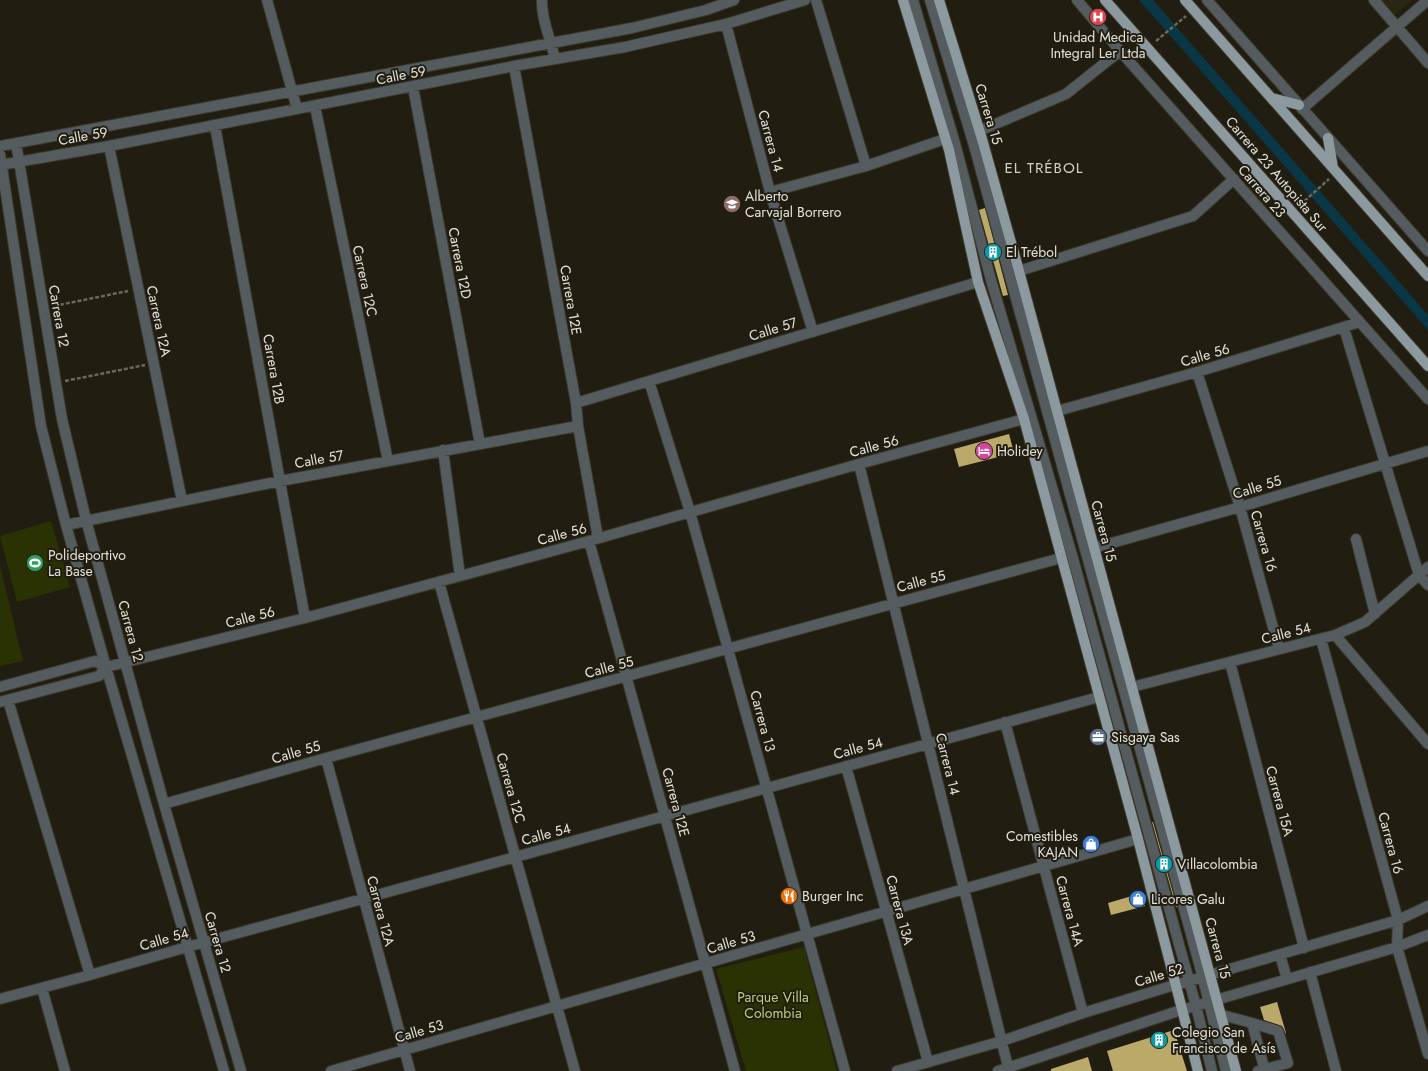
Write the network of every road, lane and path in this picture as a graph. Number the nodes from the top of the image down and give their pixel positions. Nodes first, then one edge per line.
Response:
1 (267, 0) edge
2 (542, 0) edge
3 (734, 0) edge
4 (805, 0) edge
5 (816, 0) edge
6 (903, 0) edge
7 (913, 0) edge
8 (930, 0) edge
9 (939, 0) edge
10 (1077, 0) edge
11 (1105, 0) edge
12 (1186, 0) edge
13 (1207, 0) edge
14 (1374, 0) edge
15 (1428, 0) edge
16 (706, 10) junction
17 (1179, 21) dead end
18 (726, 24) junction
19 (1397, 27) junction
20 (712, 28) junction
21 (1160, 37) dead end
22 (552, 43) junction
23 (1120, 51) junction
24 (555, 59) junction
25 (1428, 63) edge
26 (514, 66) junction
27 (413, 87) junction
28 (293, 91) junction
29 (1272, 98) junction
30 (315, 106) junction
31 (1301, 107) junction
32 (297, 109) junction
33 (215, 126) junction
34 (979, 131) junction
35 (945, 138) junction
36 (1328, 138) junction
37 (16, 143) junction
38 (0, 146) edge
39 (109, 146) junction
40 (1, 161) edge
41 (19, 161) junction
42 (866, 166) junction
43 (1333, 168) junction
44 (1234, 179) junction
45 (1323, 185) dead end
46 (770, 192) junction
47 (1306, 200) dead end
48 (1428, 251) edge
49 (1019, 271) junction
50 (1428, 276) edge
51 (978, 282) junction
52 (138, 289) junction
53 (54, 306) dead end
54 (1360, 322) junction
55 (1344, 328) junction
56 (813, 332) junction
57 (154, 363) junction
58 (1428, 366) edge
59 (1197, 372) junction
60 (65, 381) dead end
61 (649, 381) junction
62 (1428, 399) edge
63 (576, 403) junction
64 (1057, 411) junction
65 (1024, 419) junction
66 (578, 426) junction
67 (480, 444) junction
68 (443, 450) junction
69 (1428, 451) edge
70 (388, 461) junction
71 (1385, 463) junction
72 (859, 464) junction
73 (280, 481) junction
74 (182, 501) junction
75 (1240, 507) junction
76 (690, 512) junction
77 (86, 520) junction
78 (66, 525) junction
79 (1356, 539) dead end
80 (594, 540) junction
81 (1094, 548) junction
82 (1061, 558) junction
83 (1428, 567) edge
84 (1419, 575) junction
85 (460, 576) junction
86 (439, 582) junction
87 (1428, 586) edge
88 (893, 603) junction
89 (1374, 614) junction
90 (305, 618) junction
91 (1335, 635) junction
92 (1321, 639) junction
93 (728, 648) junction
94 (1279, 649) junction
95 (125, 662) junction
96 (1230, 662) junction
97 (106, 667) junction
98 (627, 676) junction
99 (0, 687) edge
100 (1132, 687) junction
101 (1099, 697) junction
102 (4, 701) edge
103 (477, 717) junction
104 (1005, 722) junction
105 (928, 743) junction
106 (1428, 744) edge
107 (326, 758) junction
108 (846, 766) junction
109 (767, 788) junction
110 (164, 804) junction
111 (665, 816) junction
112 (1138, 839) junction
113 (515, 856) junction
114 (1044, 866) junction
115 (964, 889) junction
116 (363, 898) junction
117 (1428, 906) edge
118 (886, 912) junction
119 (1398, 920) junction
120 (807, 934) junction
121 (1428, 935) edge
122 (204, 942) junction
123 (187, 946) junction
124 (1396, 947) junction
125 (1304, 948) junction
126 (1280, 955) junction
127 (706, 964) junction
128 (1310, 972) junction
129 (90, 975) junction
130 (1207, 976) junction
131 (1287, 979) junction
132 (1189, 981) junction
133 (1176, 985) junction
134 (42, 988) junction
135 (0, 999) edge
136 (1213, 1000) junction
137 (557, 1006) junction
138 (1196, 1006) junction
139 (1183, 1009) junction
140 (1083, 1013) junction
141 (1222, 1015) junction
142 (1252, 1023) junction
143 (1002, 1041) junction
144 (404, 1050) junction
145 (1428, 1054) edge
146 (928, 1062) junction
147 (1009, 1070) edge
148 (1263, 1070) edge
149 (65, 1071) edge
150 (224, 1071) edge
151 (241, 1071) edge
152 (331, 1071) edge
153 (410, 1071) edge
154 (575, 1071) edge
155 (736, 1071) edge
156 (845, 1071) edge
157 (897, 1071) edge
158 (998, 1071) edge
159 (1198, 1071) edge
160 (1212, 1071) edge
161 (1226, 1071) edge
162 (1236, 1071) edge
163 (1336, 1071) edge

1 - 28 street
2 - 22 street
3 - 16 street, Calle 59
4 - 18 street, Calle 59
5 - 42 street
6 - 35 main road
7 - 132 street
8 - 130 street
9 - 34 main road, Carrera 15
10 - 23 street, Carrera 23
11 - 58 main road, Carrera 23 Autopista Sur
12 - 29 main road
13 - 31 street
14 - 19 street
15 - 19 street
16 - 20 street
16 - 22 street, Calle 59
17 - 21 path
18 - 20 street, Calle 59
18 - 46 street, Carrera 14
19 - 25 street
19 - 31 street
20 - 24 street, Calle 59
22 - 24 street
22 - 28 street, Calle 59
23 - 34 street
23 - 44 street, Carrera 23
24 - 26 street, Calle 59
26 - 27 street, Calle 59
26 - 63 street, Carrera 12E
27 - 30 street, Calle 59
27 - 67 street, Carrera 12D
28 - 32 street
28 - 37 street, Calle 59
29 - 31 main road
29 - 43 main road
30 - 32 street, Calle 59
30 - 70 street, Carrera 12C
31 - 36 street
32 - 33 street, Calle 59
33 - 39 street, Calle 59
33 - 73 street, Carrera 12B
34 - 49 main road, Carrera 15
35 - 42 street
35 - 51 main road
36 - 43 main road
36 - 48 street
37 - 38 street, Calle 59
37 - 41 street, Carrera 12
39 - 41 street, Calle 59
39 - 52 street, Carrera 12A
40 - 41 street, Calle 59
40 - 78 street
41 - 77 street, Carrera 12
42 - 46 street
43 - 50 main road
44 - 49 street
44 - 54 street, Carrera 23
45 - 47 path
46 - 56 street, Carrera 14
49 - 64 main road, Carrera 15
51 - 56 street, Calle 57
51 - 65 main road
52 - 53 path
52 - 57 street, Carrera 12A
54 - 55 street, Calle 56
54 - 62 street, Carrera 23
55 - 59 street, Calle 56
55 - 71 street
56 - 61 street, Calle 57
57 - 60 path
57 - 74 street, Carrera 12A
59 - 64 street, Calle 56
59 - 75 street, Carrera 16
61 - 63 street, Calle 57
61 - 76 street, Carrera 13
63 - 66 street, Carrera 12E
64 - 81 main road, Carrera 15
65 - 72 street, Calle 56
65 - 82 main road
66 - 67 street, Calle 57
66 - 80 street, Carrera 12E
67 - 68 street, Calle 57
68 - 70 street, Calle 57
68 - 85 street
69 - 71 street, Calle 55
70 - 73 street, Calle 57
71 - 75 street, Calle 55
71 - 84 street
72 - 76 street, Calle 56
72 - 88 street, Carrera 14
73 - 74 street, Calle 57
73 - 90 street, Carrera 12B
74 - 77 street, Calle 57
75 - 81 street, Calle 55
75 - 94 street, Carrera 16
76 - 80 street, Calle 56
76 - 93 street, Carrera 13
77 - 78 street, Calle 57
77 - 95 street, Carrera 12
78 - 97 street
79 - 89 street
80 - 85 street, Calle 56
80 - 98 street, Carrera 12E
81 - 100 main road, Carrera 15
82 - 88 street, Calle 55
82 - 101 main road
83 - 84 street, Calle 54
84 - 87 street
84 - 89 street, Calle 54
85 - 86 street, Calle 56
86 - 90 street, Calle 56
86 - 103 street, Carrera 12C
88 - 93 street, Calle 55
88 - 105 street, Carrera 14
89 - 91 street, Calle 54
90 - 95 street, Calle 56
91 - 92 street, Calle 54
91 - 106 street
92 - 94 street, Calle 54
92 - 119 street, Carrera 16
93 - 98 street, Calle 55
93 - 109 street, Carrera 13
94 - 96 street, Calle 54
95 - 97 street, Calle 56
95 - 110 street, Carrera 12
96 - 100 street, Calle 54
96 - 125 street, Carrera 15A
97 - 99 street
97 - 102 street, Calle 56
97 - 123 street
98 - 103 street, Calle 55
98 - 111 street, Carrera 12E
100 - 130 main road, Carrera 15
101 - 104 street, Calle 54
101 - 112 main road
102 - 129 street
103 - 107 street, Calle 55
103 - 113 street, Carrera 12C
104 - 105 street, Calle 54
104 - 114 street, Carrera 14A
105 - 108 street, Calle 54
105 - 115 street, Carrera 14
107 - 110 street, Calle 55
107 - 116 street, Carrera 12A
108 - 109 street, Calle 54
108 - 118 street, Carrera 13A
109 - 111 street, Calle 54
109 - 120 street, Carrera 13
110 - 122 street, Carrera 12
111 - 113 street, Calle 54
111 - 127 street, Carrera 12E
112 - 114 street, Calle 53
112 - 133 main road
113 - 116 street, Calle 54
113 - 137 street, Carrera 12C
114 - 115 street, Calle 53
114 - 140 street, Carrera 14A
115 - 118 street, Calle 53
115 - 143 street, Carrera 14
116 - 122 street, Calle 54
116 - 144 street, Carrera 12A
117 - 119 street, Calle 52
118 - 120 street, Calle 53
118 - 146 street, Carrera 13A
119 - 124 street, Carrera 16
119 - 125 street, Calle 52
120 - 127 street, Calle 53
120 - 156 street, Carrera 13
121 - 124 street
122 - 123 street, Calle 54
122 - 151 street, Carrera 12
123 - 129 street, Calle 54
123 - 150 street
124 - 128 street
124 - 145 street, Carrera 16
125 - 126 street, Calle 52
126 - 130 street, Calle 52
126 - 131 street
127 - 137 street, Calle 53
127 - 155 street, Carrera 12E
128 - 131 street
128 - 163 street
129 - 134 street, Calle 54
130 - 132 street, Calle 52
130 - 136 main road, Carrera 15
131 - 136 street
132 - 133 street, Calle 52
132 - 138 street
133 - 139 main road
133 - 140 street, Calle 52
134 - 135 street, Calle 54
134 - 149 street
136 - 138 street
136 - 141 main road, Carrera 15
136 - 161 street
137 - 144 street, Calle 53
137 - 154 street, Carrera 12C
138 - 139 street
138 - 160 street
139 - 147 street
139 - 159 main road
140 - 143 street, Calle 52
141 - 142 street
141 - 162 main road, Carrera 15
142 - 148 street
142 - 148 street
143 - 146 street, Calle 52
143 - 147 street, Carrera 14
144 - 152 street, Calle 53
144 - 153 street, Carrera 12A
146 - 157 street, Calle 52
147 - 158 street

